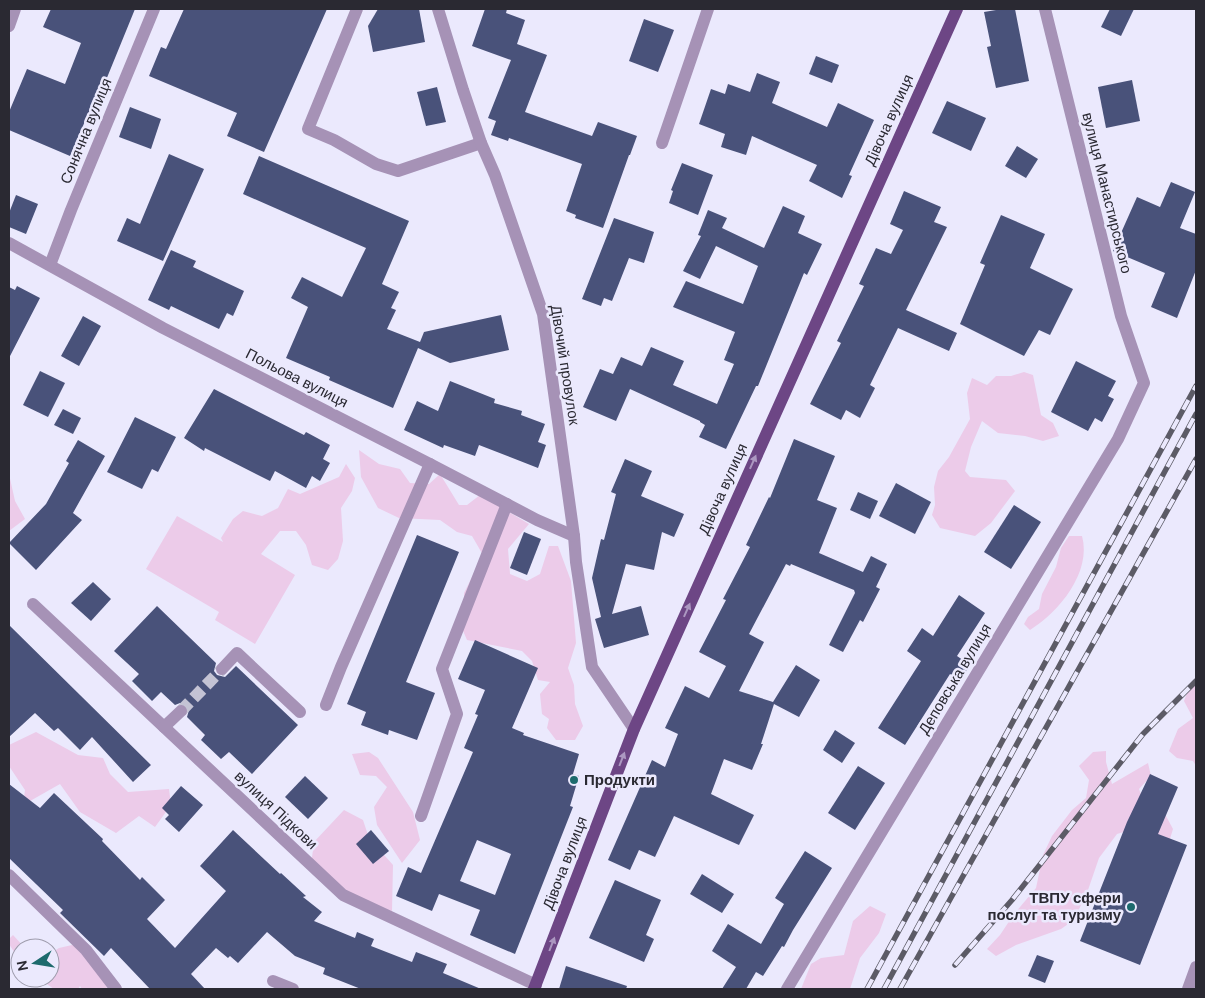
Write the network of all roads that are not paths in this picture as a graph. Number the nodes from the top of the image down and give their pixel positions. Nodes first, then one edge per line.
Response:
1 (15, 9) edge
2 (154, 9) edge
3 (357, 9) edge
4 (438, 9) edge
5 (708, 9) edge
6 (957, 9) edge
7 (1045, 9) edge
8 (9, 26) edge
9 (482, 143) junction
10 (662, 143) dead end
11 (9, 243) edge
12 (50, 266) junction
13 (1144, 383) joint
14 (430, 464) junction
15 (507, 504) junction
16 (574, 536) junction
17 (32, 604) dead end
18 (222, 669) tunnel mouth
19 (326, 705) dead end
20 (181, 711) tunnel mouth
21 (300, 712) dead end
22 (164, 728) junction
23 (634, 729) junction
24 (421, 816) dead end
25 (9, 875) edge
26 (1196, 967) edge
27 (273, 981) dead end
28 (535, 987) edge
29 (116, 989) edge
30 (292, 989) edge
31 (787, 989) edge
32 (1188, 989) edge

1 - 8 street
2 - 12 street, Сонячна вулиця
3 - 9 street
4 - 9 street, Дівочий провулок
5 - 10 street
23 -> 6 main road, Дівоча вулиця
7 - 13 street, вулиця Манастирського
9 - 16 street, Дівочий провулок
11 - 12 street, Польова вулиця
12 - 14 street, Польова вулиця
13 - 31 street, Деповська вулиця
14 - 15 street, Польова вулиця
14 - 19 street
15 - 16 street, Польова вулиця
15 - 24 street
16 - 23 street, Дівочий провулок
17 - 22 street, вулиця Підкови
18 - 21 street
20 - 22 street
22 - 28 street, вулиця Підкови
28 -> 23 main road, Дівоча вулиця
25 - 29 street
26 - 32 street
27 - 30 street

